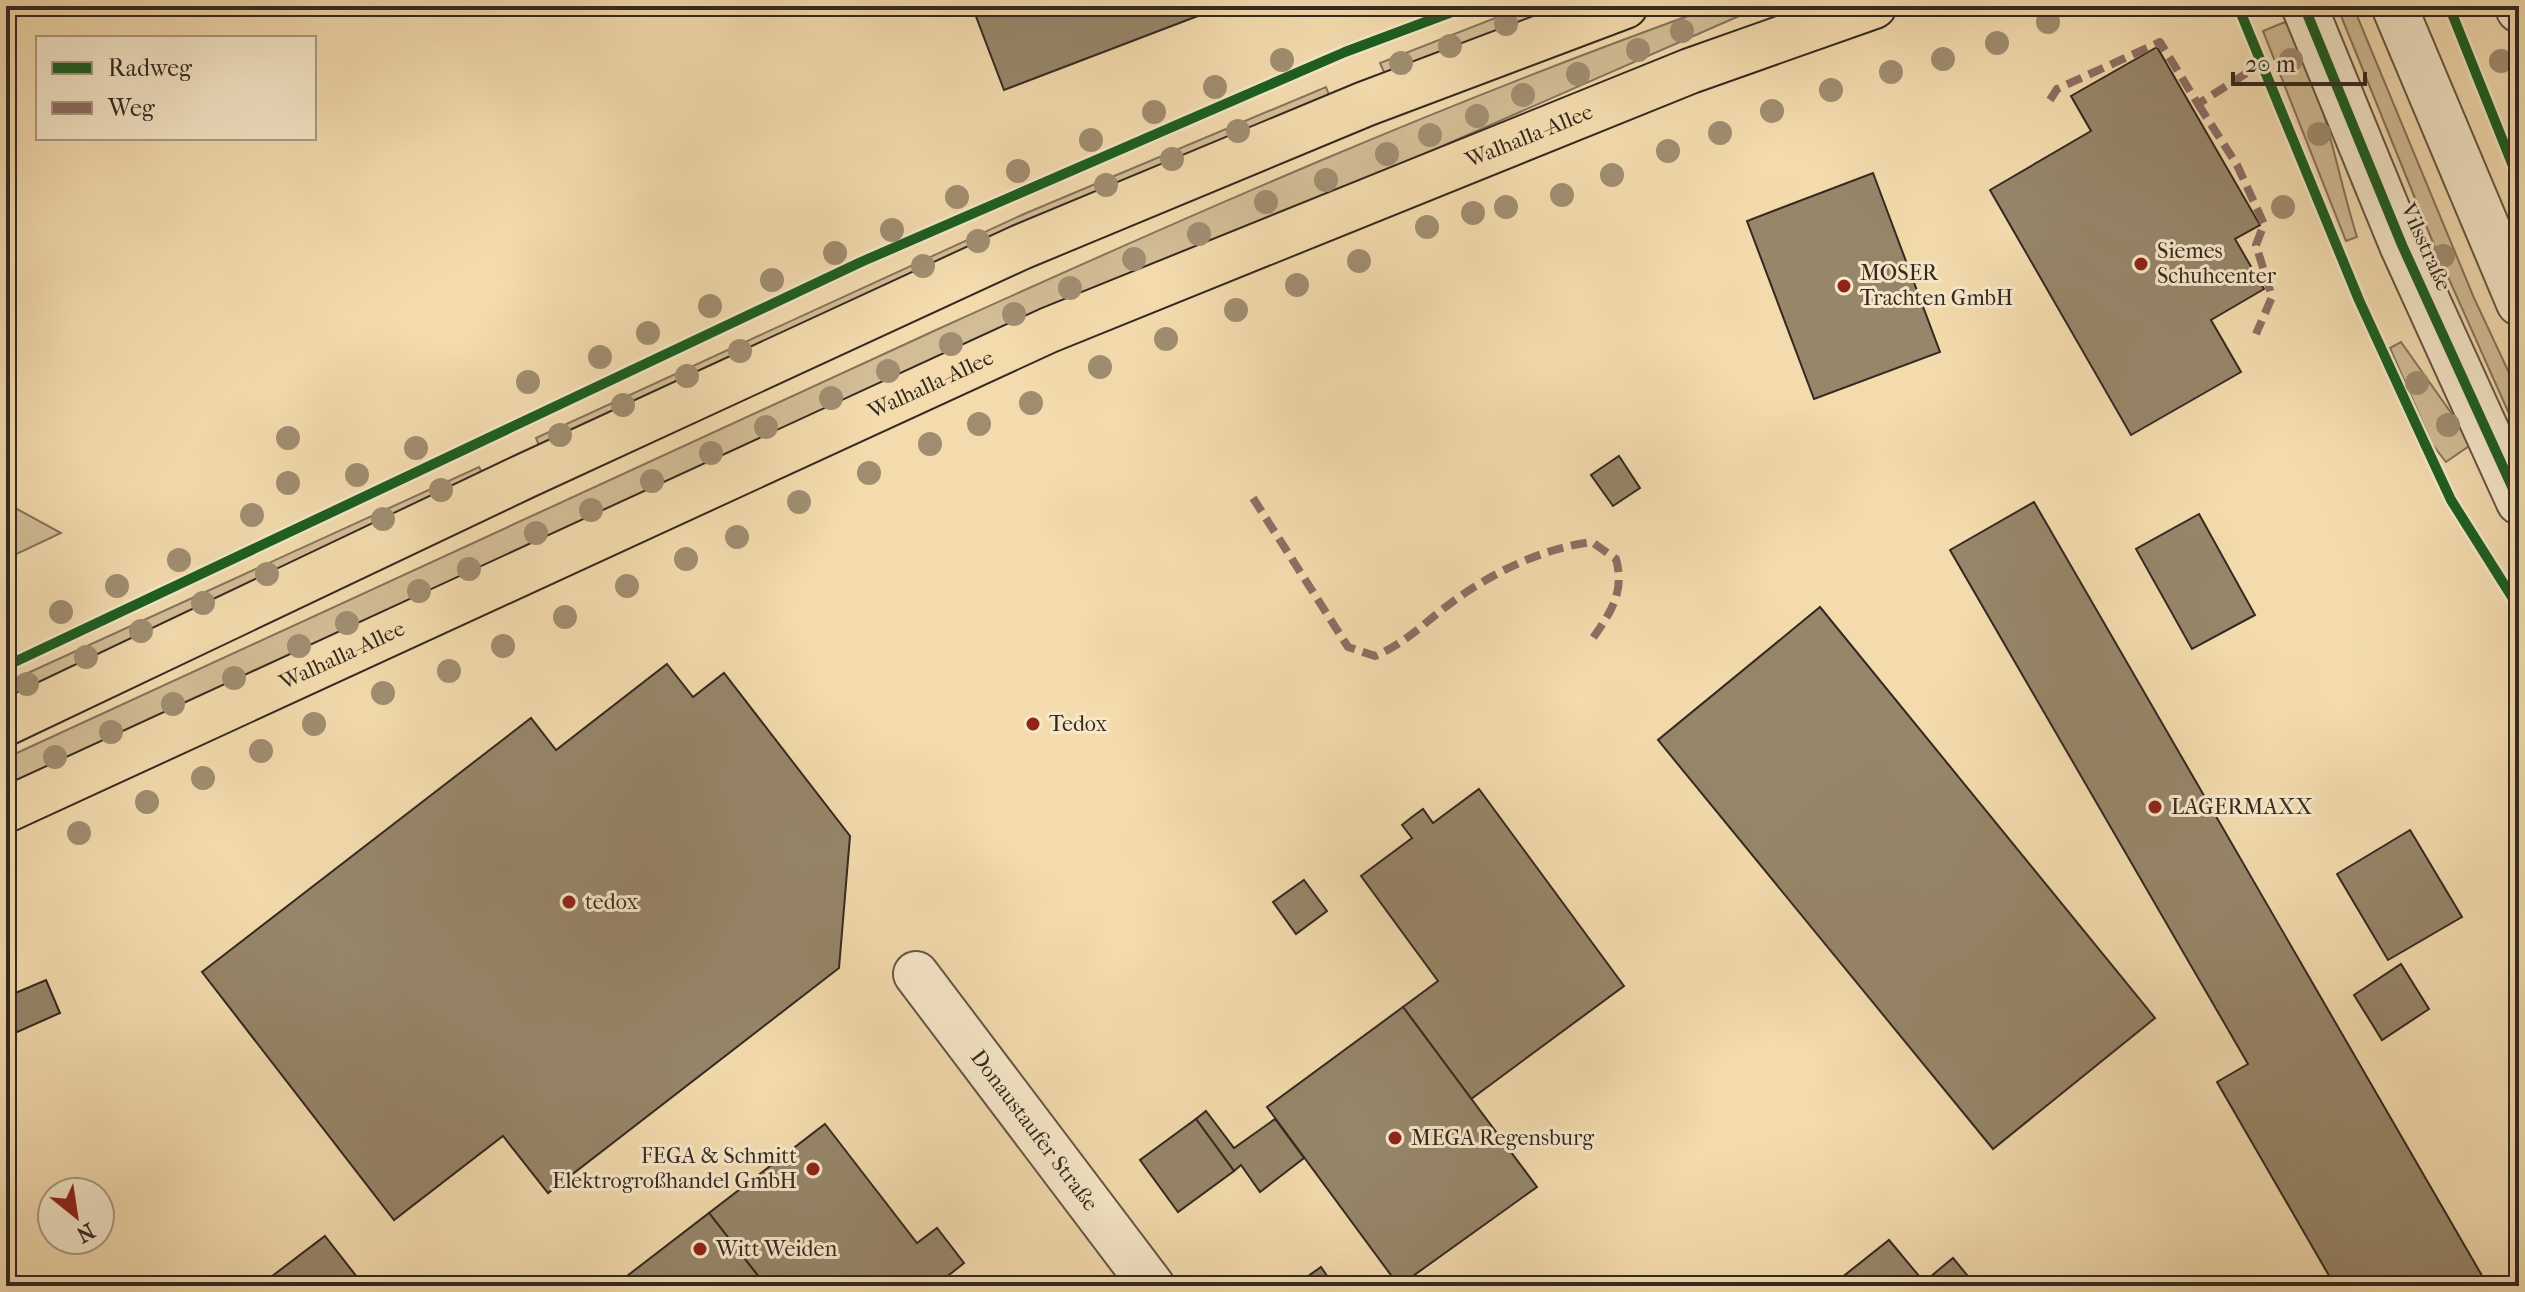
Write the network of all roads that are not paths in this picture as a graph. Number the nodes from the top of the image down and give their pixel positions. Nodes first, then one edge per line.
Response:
1 (1625, 6) edge
2 (1874, 6) edge
3 (2304, 6) edge
4 (2394, 6) edge
5 (2519, 303) edge
6 (2519, 502) edge
7 (6, 723) edge
8 (6, 810) edge
9 (916, 974) dead end
10 (1152, 1286) edge

1 - 7 main road
2 - 8 main road, Walhalla-Allee
3 - 6 street, Vilsstraße
4 - 5 street
9 - 10 street, Donaustaufer Straße

